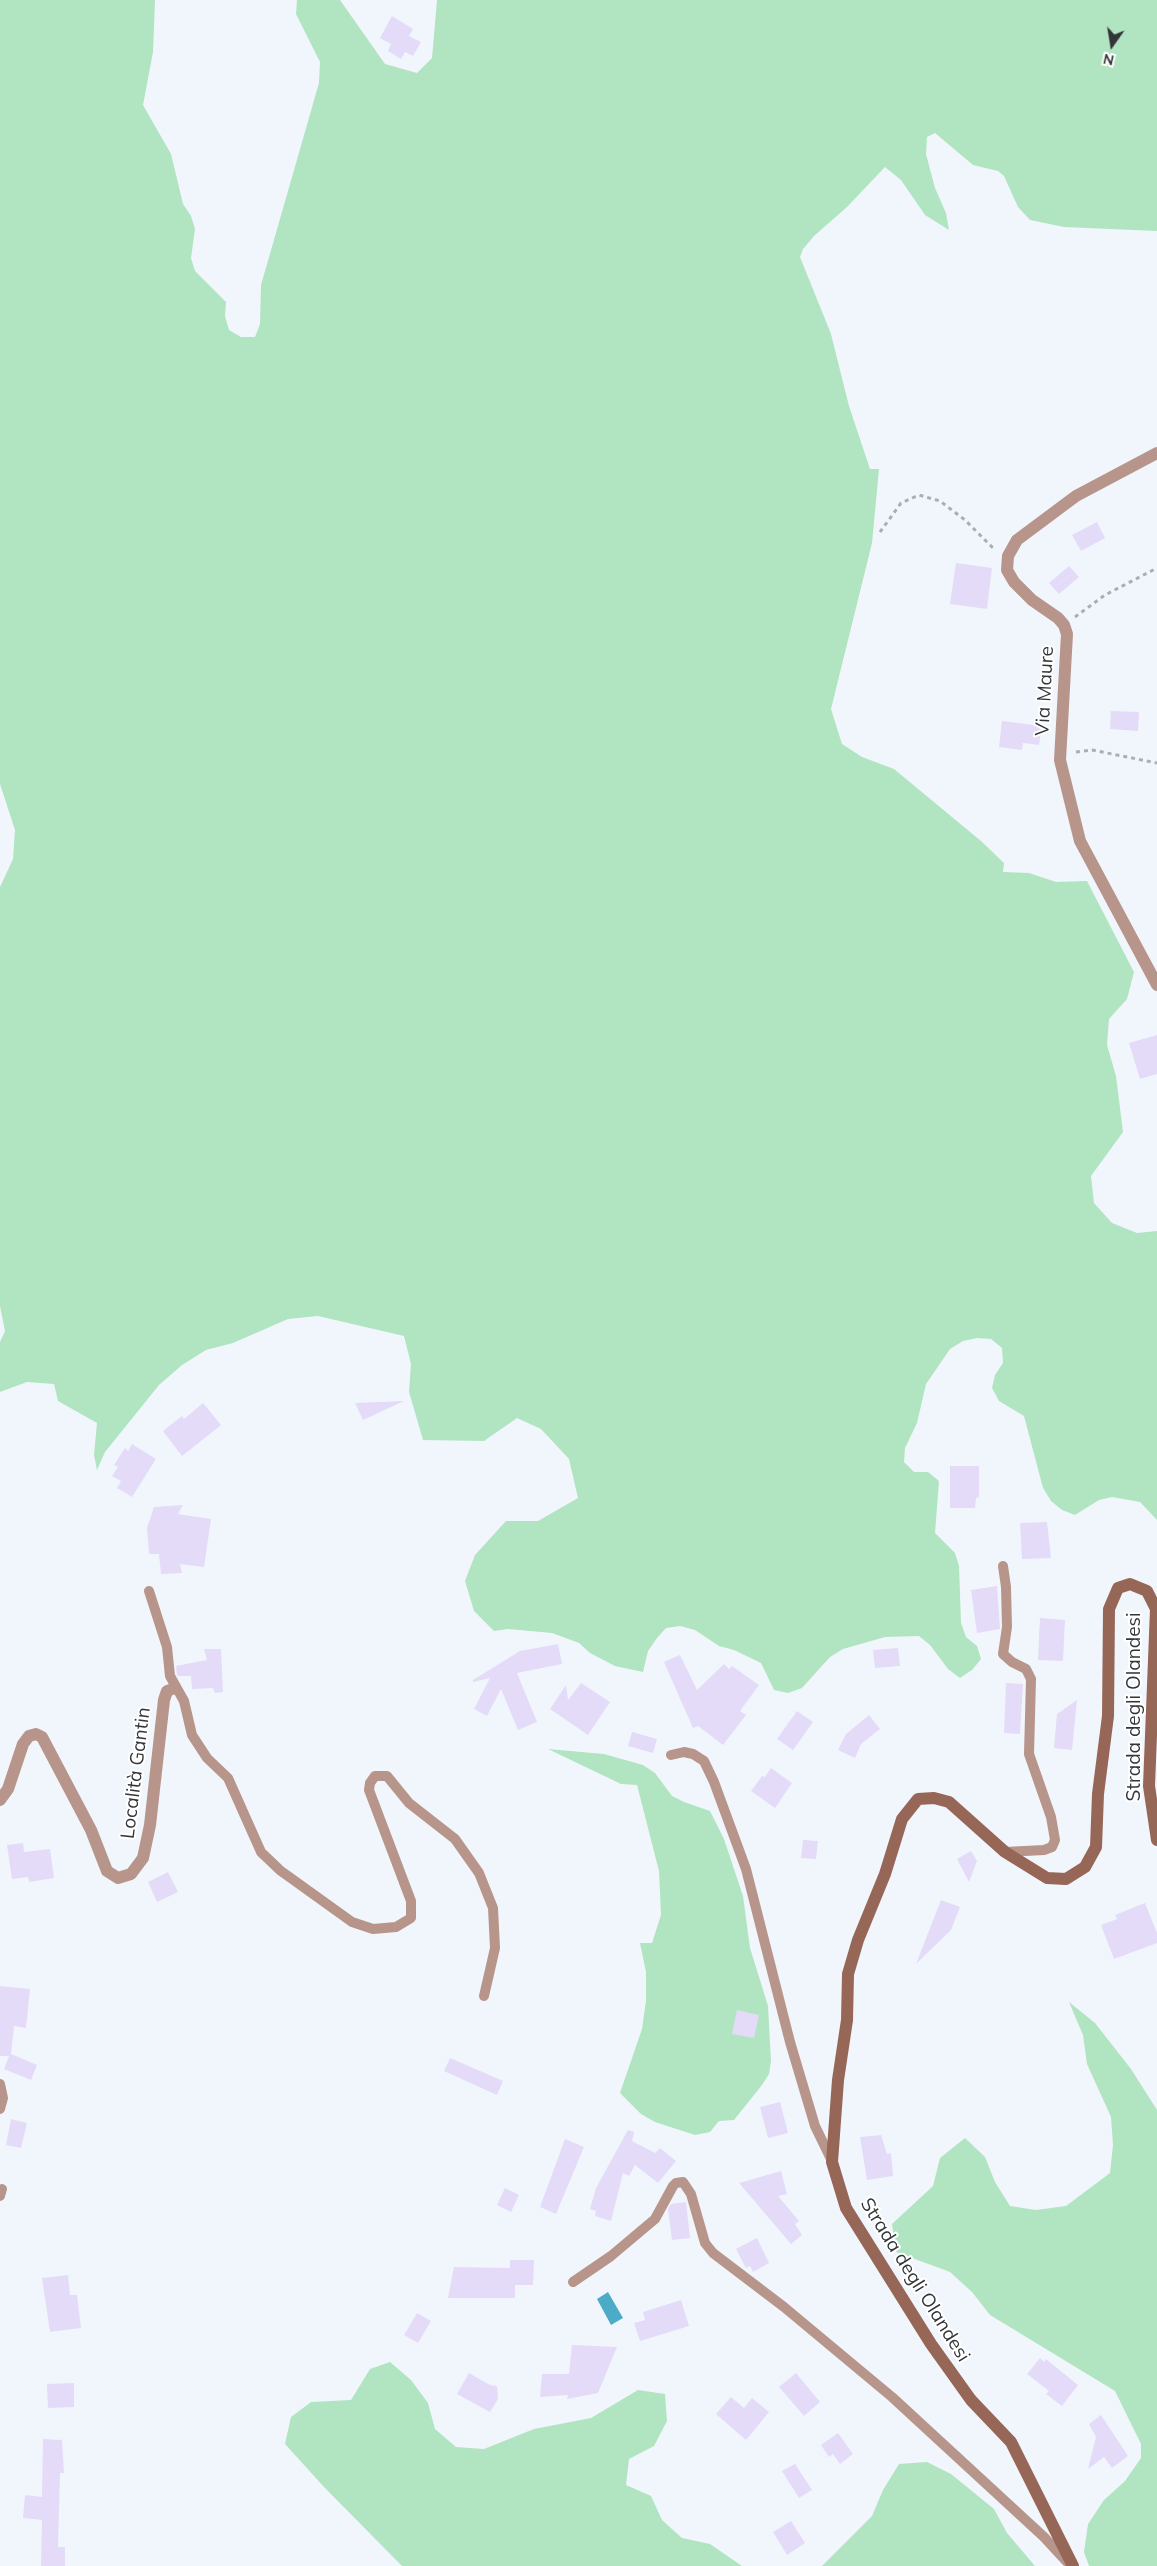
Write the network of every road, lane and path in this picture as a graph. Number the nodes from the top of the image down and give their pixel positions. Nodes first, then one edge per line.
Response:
1 (1157, 453) edge
2 (880, 532) dead end
3 (1008, 556) junction
4 (1157, 568) edge
5 (1064, 625) junction
6 (1060, 760) junction
7 (1157, 763) edge
8 (1157, 985) edge
9 (1003, 1566) dead end
10 (149, 1591) dead end
11 (175, 1688) junction
12 (671, 1755) dead end
13 (0, 1800) edge
14 (1157, 1840) edge
15 (1005, 1852) junction
16 (484, 1996) dead end
17 (0, 2084) edge
18 (0, 2109) edge
19 (832, 2162) junction
20 (572, 2282) dead end
21 (1072, 2566) edge

1 - 3 street
2 - 3 path
3 - 5 street, Via Maure
4 - 5 path
5 - 6 street, Via Maure
6 - 7 path
6 - 8 street, Via Maure
9 - 15 lane
10 - 11 lane
11 - 13 street, Località Gantin
11 - 16 lane
12 - 19 lane
14 - 15 main road, Strada degli Olandesi
15 - 19 main road, Strada degli Olandesi
17 - 18 lane
19 - 21 main road, Strada degli Olandesi
20 - 21 lane

